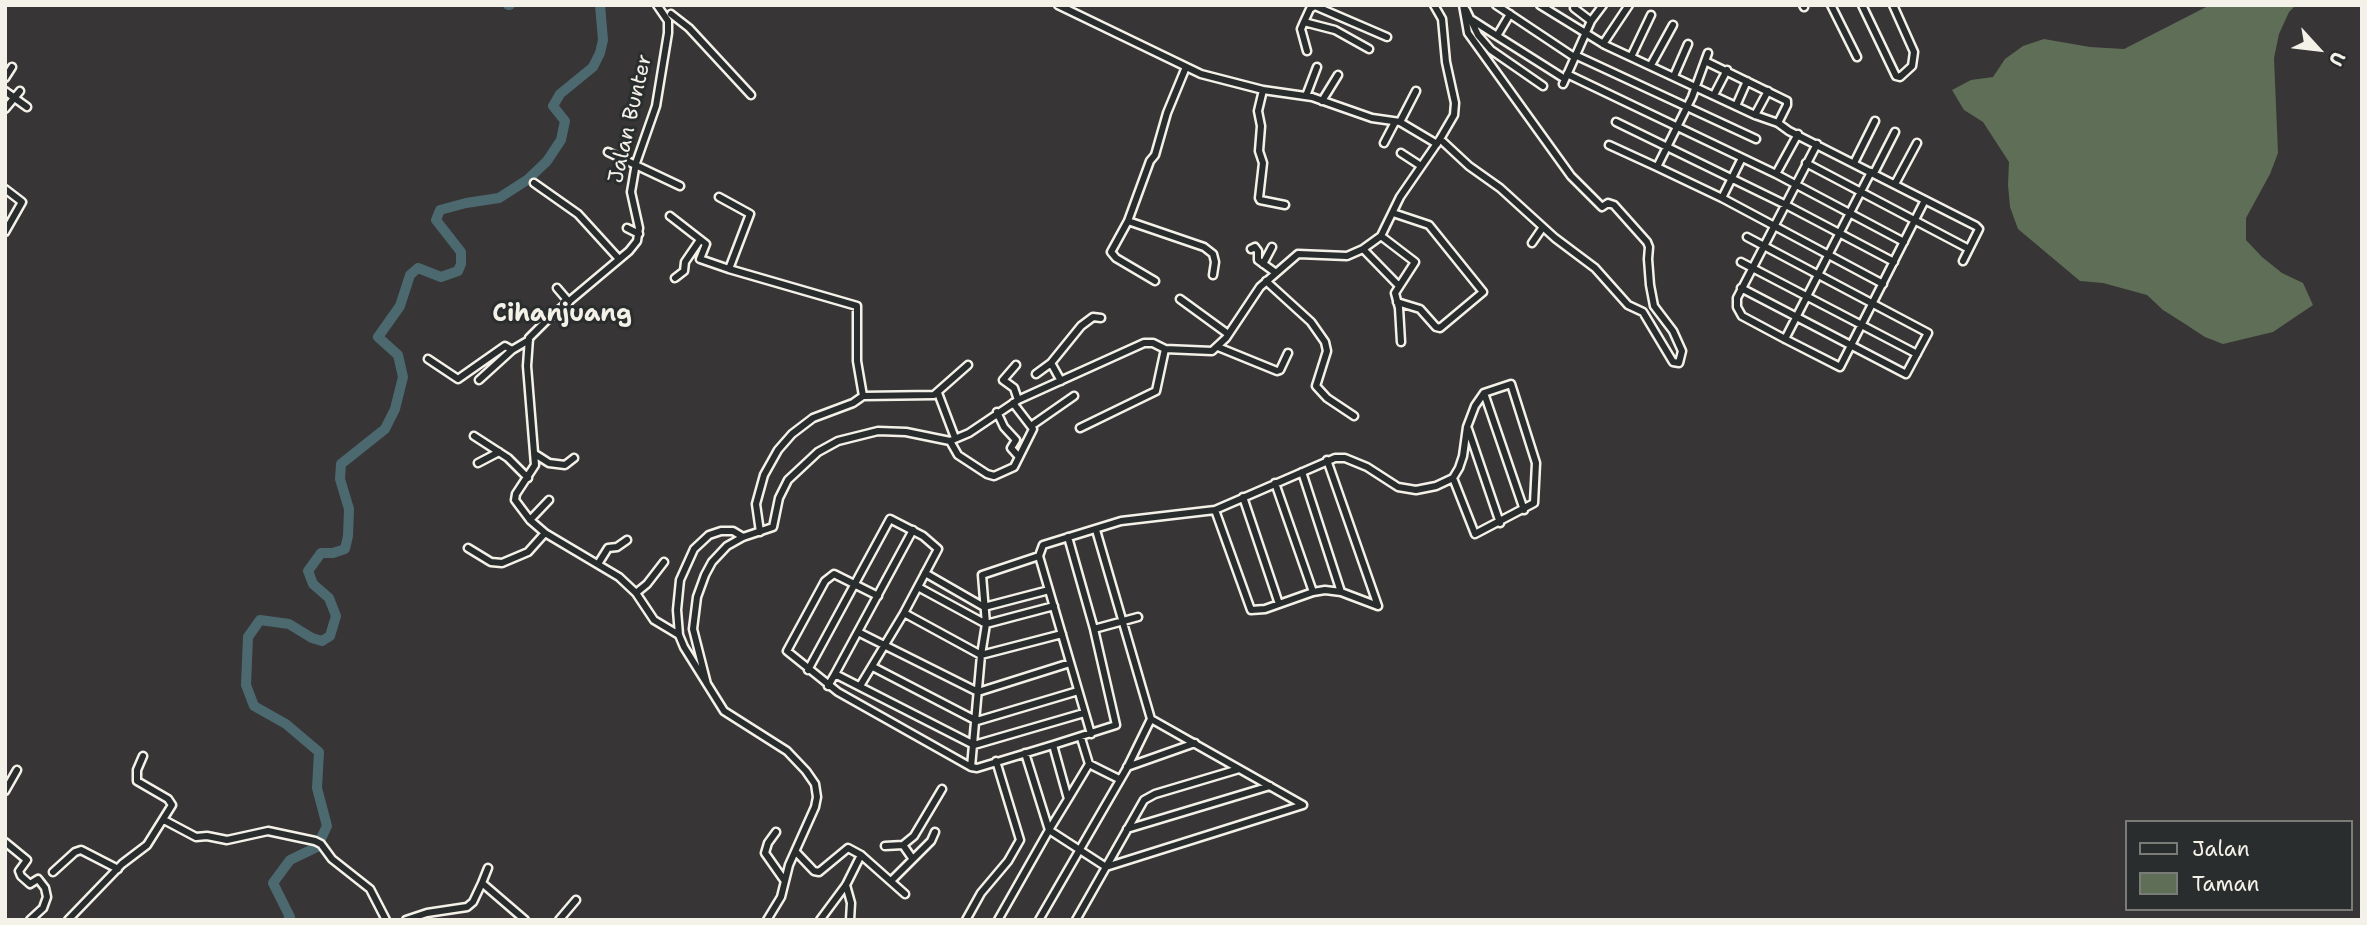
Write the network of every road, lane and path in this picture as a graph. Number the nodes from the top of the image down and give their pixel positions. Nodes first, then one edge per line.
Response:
1 (657, 5) edge
2 (1058, 5) edge
3 (1434, 5) edge
4 (1463, 5) edge
5 (1496, 5) edge
6 (1575, 5) edge
7 (1603, 5) edge
8 (1629, 5) edge
9 (1831, 5) edge
10 (1862, 5) edge
11 (1894, 5) edge
12 (673, 6) edge
13 (1316, 6) edge
14 (1544, 6) edge
15 (1510, 15) junction
16 (1651, 15) dead end
17 (670, 17) junction
18 (1470, 18) junction
19 (1591, 21) junction
20 (1304, 22) junction
21 (1673, 25) dead end
22 (1585, 32) junction
23 (1497, 36) junction
24 (1387, 37) dead end
25 (1603, 44) junction
26 (1688, 44) dead end
27 (1369, 49) dead end
28 (1307, 51) dead end
29 (1708, 53) dead end
30 (1575, 56) junction
31 (1631, 57) junction
32 (1857, 57) dead end
33 (1705, 61) junction
34 (1651, 65) junction
35 (12, 67) dead end
36 (1186, 67) junction
37 (1317, 67) dead end
38 (1727, 70) junction
39 (1338, 75) dead end
40 (1674, 76) junction
41 (5, 78) edge
42 (1565, 79) junction
43 (1747, 81) junction
44 (1543, 86) dead end
45 (1695, 87) junction
46 (1263, 90) junction
47 (5, 91) edge
48 (20, 91) dead end
49 (1416, 91) dead end
50 (1768, 92) junction
51 (751, 95) dead end
52 (1714, 95) junction
53 (1306, 96) junction
54 (14, 97) junction
55 (1322, 101) junction
56 (1688, 106) junction
57 (1736, 106) junction
58 (27, 107) dead end
59 (5, 108) edge
60 (1755, 115) junction
61 (1875, 121) dead end
62 (1398, 122) junction
63 (1616, 122) dead end
64 (1779, 123) junction
65 (1678, 127) junction
66 (1895, 132) dead end
67 (1798, 134) junction
68 (1756, 139) dead end
69 (1438, 141) junction
70 (1917, 142) dead end
71 (1384, 143) dead end
72 (1817, 144) junction
73 (1609, 145) dead end
74 (1667, 146) junction
75 (608, 152) dead end
76 (1401, 153) dead end
77 (1742, 158) junction
78 (636, 163) junction
79 (1807, 163) junction
80 (1854, 163) junction
81 (1420, 166) junction
82 (1657, 167) junction
83 (1873, 173) junction
84 (1776, 174) junction
85 (1732, 178) junction
86 (534, 183) dead end
87 (1796, 184) junction
88 (1895, 184) junction
89 (680, 186) dead end
90 (5, 189) edge
91 (1860, 194) junction
92 (719, 197) dead end
93 (1721, 198) junction
94 (1926, 200) junction
95 (1285, 205) dead end
96 (1786, 205) junction
97 (1393, 213) junction
98 (1850, 213) junction
99 (670, 216) dead end
100 (1128, 220) junction
101 (1914, 221) junction
102 (1775, 226) junction
103 (1543, 227) junction
104 (627, 228) dead end
105 (5, 232) edge
106 (639, 234) junction
107 (1839, 234) junction
108 (1381, 236) junction
109 (1747, 237) dead end
110 (700, 240) junction
111 (1904, 242) junction
112 (1532, 243) dead end
113 (1765, 246) junction
114 (1272, 247) dead end
115 (1251, 248) dead end
116 (1363, 249) junction
117 (1969, 249) junction
118 (1829, 254) junction
119 (620, 259) junction
120 (1963, 261) dead end
121 (1741, 262) dead end
122 (1894, 262) junction
123 (1263, 264) junction
124 (1753, 268) junction
125 (729, 269) junction
126 (1276, 272) junction
127 (1213, 275) dead end
128 (1818, 275) junction
129 (675, 278) dead end
130 (1155, 281) dead end
131 (1266, 281) junction
132 (1883, 284) junction
133 (1398, 286) junction
134 (557, 288) dead end
135 (1741, 288) junction
136 (1807, 296) junction
137 (1180, 299) dead end
138 (569, 302) junction
139 (1397, 302) junction
140 (1872, 303) junction
141 (1797, 317) junction
142 (1101, 318) dead end
143 (1861, 325) junction
144 (1228, 334) junction
145 (1785, 339) junction
146 (528, 340) junction
147 (1401, 342) dead end
148 (1851, 345) junction
149 (1217, 348) junction
150 (512, 349) junction
151 (1165, 349) junction
152 (1288, 353) dead end
153 (1917, 354) junction
154 (1217, 357) dead end
155 (428, 359) dead end
156 (1051, 363) junction
157 (968, 365) dead end
158 (1016, 365) dead end
159 (1035, 374) dead end
160 (479, 380) dead end
161 (1061, 381) junction
162 (938, 393) junction
163 (1484, 393) junction
164 (863, 396) junction
165 (1074, 396) dead end
166 (1016, 402) junction
167 (1489, 408) junction
168 (998, 412) junction
169 (1472, 413) junction
170 (1354, 416) dead end
171 (1031, 426) junction
172 (1467, 427) junction
173 (1080, 428) dead end
174 (474, 436) dead end
175 (952, 440) junction
176 (499, 452) junction
177 (535, 454) junction
178 (1019, 457) junction
179 (574, 458) dead end
180 (1327, 460) junction
181 (478, 463) dead end
182 (1302, 472) junction
183 (528, 478) junction
184 (1453, 478) junction
185 (1275, 483) junction
186 (1243, 497) junction
187 (549, 500) dead end
188 (1215, 510) junction
189 (1524, 510) junction
190 (530, 520) junction
191 (1500, 523) junction
192 (914, 530) junction
193 (1096, 530) junction
194 (760, 532) junction
195 (545, 534) junction
196 (743, 537) junction
197 (1068, 537) junction
198 (627, 540) dead end
199 (468, 548) dead end
200 (1039, 556) junction
201 (664, 562) dead end
202 (598, 564) junction
203 (925, 573) junction
204 (855, 583) junction
205 (918, 587) junction
206 (1049, 590) junction
207 (1313, 592) junction
208 (1341, 592) junction
209 (636, 593) junction
210 (878, 596) junction
211 (1279, 604) junction
212 (1054, 606) junction
213 (984, 607) junction
214 (904, 613) junction
215 (1138, 617) dead end
216 (1124, 622) junction
217 (986, 624) junction
218 (1094, 629) junction
219 (858, 632) junction
220 (1062, 634) junction
221 (679, 635) junction
222 (885, 646) junction
223 (981, 655) junction
224 (1070, 663) junction
225 (873, 667) junction
226 (808, 670) junction
227 (835, 674) junction
228 (708, 684) junction
229 (828, 686) junction
230 (860, 686) junction
231 (1078, 691) junction
232 (978, 692) junction
233 (1084, 713) junction
234 (1152, 719) junction
235 (976, 720) junction
236 (1091, 734) junction
237 (1081, 738) junction
238 (1195, 743) junction
239 (974, 745) junction
240 (1054, 745) junction
241 (1025, 753) junction
242 (144, 756) dead end
243 (996, 761) junction
244 (1089, 764) junction
245 (971, 767) junction
246 (1127, 768) junction
247 (1239, 769) junction
248 (17, 770) dead end
249 (1119, 779) junction
250 (1270, 786) junction
251 (942, 789) dead end
252 (5, 791) edge
253 (1068, 799) junction
254 (164, 820) junction
255 (1127, 829) junction
256 (1049, 830) junction
257 (776, 832) dead end
258 (935, 832) dead end
259 (5, 842) edge
260 (903, 845) junction
261 (885, 846) dead end
262 (1078, 851) junction
263 (796, 852) junction
264 (861, 855) junction
265 (912, 858) junction
266 (1106, 867) junction
267 (488, 868) dead end
268 (118, 869) junction
269 (53, 872) dead end
270 (784, 880) junction
271 (892, 880) junction
272 (482, 883) junction
273 (846, 885) junction
274 (905, 894) dead end
275 (576, 900) dead end
276 (30, 920) edge
277 (68, 920) edge
278 (386, 920) edge
279 (405, 920) edge
280 (525, 920) edge
281 (559, 920) edge
282 (767, 920) edge
283 (820, 920) edge
284 (850, 920) edge
285 (966, 920) edge
286 (998, 920) edge
287 (1039, 920) edge
288 (1076, 920) edge

1 - 17 street
2 - 36 street
3 - 69 street
4 - 18 street
4 - 103 street
5 - 15 street
6 - 19 street
7 - 19 street
8 - 25 street
9 - 32 street
10 - 11 street
12 - 17 street, Jalan Bunter
13 - 20 street
13 - 24 street
14 - 22 street
15 - 23 street
15 - 30 street
16 - 31 street
17 - 51 street
17 - 78 street, Jalan Bunter
18 - 23 street
18 - 44 street
19 - 22 street
20 - 27 street
20 - 28 street
21 - 34 street
22 - 25 street
22 - 30 street
23 - 42 street
25 - 31 street
26 - 40 street
29 - 33 street
30 - 42 street
30 - 56 street
31 - 34 street
33 - 38 street
33 - 45 street
34 - 40 street
35 - 41 street
36 - 46 street
36 - 100 street
37 - 53 street
38 - 43 street
38 - 52 street
39 - 55 street
40 - 45 street
42 - 65 street
43 - 50 street
43 - 57 street
45 - 52 street
45 - 56 street
46 - 53 street
46 - 95 street
47 - 54 street
48 - 54 street
49 - 62 street
50 - 60 street
50 - 64 street
52 - 57 street
53 - 55 street
54 - 58 street
54 - 59 street
55 - 62 street
56 - 65 street
56 - 68 street
57 - 60 street
60 - 64 street
61 - 80 street
62 - 69 street
62 - 71 street
63 - 74 street
64 - 67 street
65 - 74 street
65 - 77 street
66 - 83 street
67 - 72 street
67 - 84 street
69 - 81 street
69 - 103 street
70 - 88 street
72 - 79 street
72 - 80 street
73 - 82 street
74 - 82 street
74 - 85 street
75 - 78 street
76 - 81 street
77 - 84 street
77 - 85 street
78 - 89 street
78 - 106 street, Jalan Bunter
79 - 87 street
79 - 91 street
80 - 83 street
81 - 97 street
82 - 93 street
83 - 88 street
83 - 91 street
84 - 87 street
85 - 93 street
85 - 96 street
86 - 119 street
87 - 96 street
87 - 98 street
88 - 94 street
90 - 105 street
91 - 98 street
91 - 101 street
92 - 125 street
93 - 102 street
94 - 101 street
94 - 117 street
96 - 102 street
96 - 107 street
97 - 108 street
97 - 139 street
98 - 107 street
98 - 111 street
99 - 110 street
100 - 127 street
100 - 130 street
101 - 111 street
101 - 117 street
102 - 113 street
102 - 118 street
103 - 112 street
104 - 106 street
106 - 119 street
107 - 118 street
107 - 122 street
108 - 116 street
108 - 133 street
109 - 113 street
110 - 125 street
110 - 129 street
111 - 122 street
113 - 124 street
113 - 128 street
114 - 123 street
115 - 123 street
116 - 126 street
116 - 133 street
117 - 120 street
118 - 128 street
118 - 132 street
119 - 138 street
121 - 124 street
122 - 132 street
123 - 126 street
124 - 135 street
124 - 136 street
125 - 164 street
126 - 131 street
128 - 136 street
128 - 140 street
131 - 144 street
131 - 170 street
132 - 140 street
133 - 139 street
134 - 138 street
135 - 141 street
135 - 145 street
136 - 141 street
136 - 143 street
137 - 144 street
138 - 146 street
139 - 147 street
140 - 143 street
140 - 153 street
141 - 145 street
141 - 148 street
142 - 156 street
143 - 148 street
143 - 153 street
144 - 149 street
145 - 148 street
146 - 150 street
146 - 177 street
148 - 153 street
149 - 151 street
149 - 152 street
149 - 154 street
150 - 155 street
150 - 160 street
151 - 161 street
151 - 173 street
156 - 159 street
156 - 161 street
157 - 162 street
158 - 166 street
161 - 166 street
162 - 164 street
162 - 175 street
163 - 167 street
163 - 169 street
163 - 189 street
164 - 194 street
165 - 171 street
166 - 168 street
166 - 171 street
167 - 169 street
167 - 189 street
168 - 175 street
168 - 178 street
169 - 172 street
171 - 178 street
172 - 184 street
172 - 191 street
174 - 176 street
175 - 178 street
175 - 194 street
176 - 181 street
176 - 183 street
177 - 179 street
177 - 183 street
180 - 182 street
180 - 184 street
180 - 208 street
182 - 185 street
182 - 208 street
183 - 190 street
184 - 191 street
185 - 186 street
185 - 207 street
186 - 188 street
186 - 211 street
187 - 190 street
188 - 193 street
188 - 211 street
189 - 191 street
190 - 195 street
192 - 203 street
192 - 204 street
192 - 210 street
193 - 197 street
193 - 216 street
194 - 196 street
195 - 199 street
195 - 202 street
196 - 221 street
196 - 228 street
197 - 200 street
197 - 218 street
198 - 202 street
200 - 206 street
200 - 213 street
201 - 209 street
202 - 209 street
203 - 205 street
203 - 213 street
204 - 210 street
204 - 226 street
204 - 226 street
205 - 214 street
205 - 217 street
206 - 212 street
206 - 213 street
207 - 208 street
207 - 211 street
209 - 221 street
210 - 219 street
212 - 217 street
212 - 220 street
213 - 217 street
214 - 222 street
214 - 223 street
215 - 216 street
216 - 218 street
216 - 234 street
217 - 223 street
218 - 236 street
219 - 222 street
219 - 227 street
220 - 223 street
220 - 224 street
221 - 228 street
222 - 225 street
222 - 232 street
223 - 232 street
224 - 231 street
224 - 232 street
225 - 230 street
225 - 235 street
226 - 229 street
227 - 229 street
227 - 230 street
228 - 263 street
229 - 245 street
230 - 239 street
231 - 233 street
231 - 235 street
232 - 235 street
233 - 236 street
233 - 239 street
234 - 238 street
234 - 246 street
235 - 239 street
236 - 237 street
237 - 240 street
237 - 244 street
238 - 246 street
238 - 247 street
239 - 245 street
240 - 241 street
240 - 253 street
241 - 243 street
241 - 256 street
242 - 254 street
243 - 245 street
243 - 285 street
244 - 249 street
244 - 253 street
246 - 249 street
247 - 250 street
247 - 255 street
248 - 252 street
249 - 262 street
250 - 255 street
250 - 266 street
251 - 260 street
253 - 256 street
254 - 268 street
254 - 278 street
255 - 266 street
256 - 262 street
256 - 286 street
257 - 270 street
258 - 265 street
259 - 276 street
260 - 261 street
260 - 265 street
262 - 266 street
262 - 287 street
263 - 264 street
263 - 270 street
264 - 271 street
264 - 273 street
265 - 271 street
266 - 288 street
267 - 272 street
268 - 269 street
268 - 277 street
270 - 282 street
271 - 274 street
272 - 279 street
272 - 280 street
273 - 283 street
273 - 284 street
275 - 281 street

